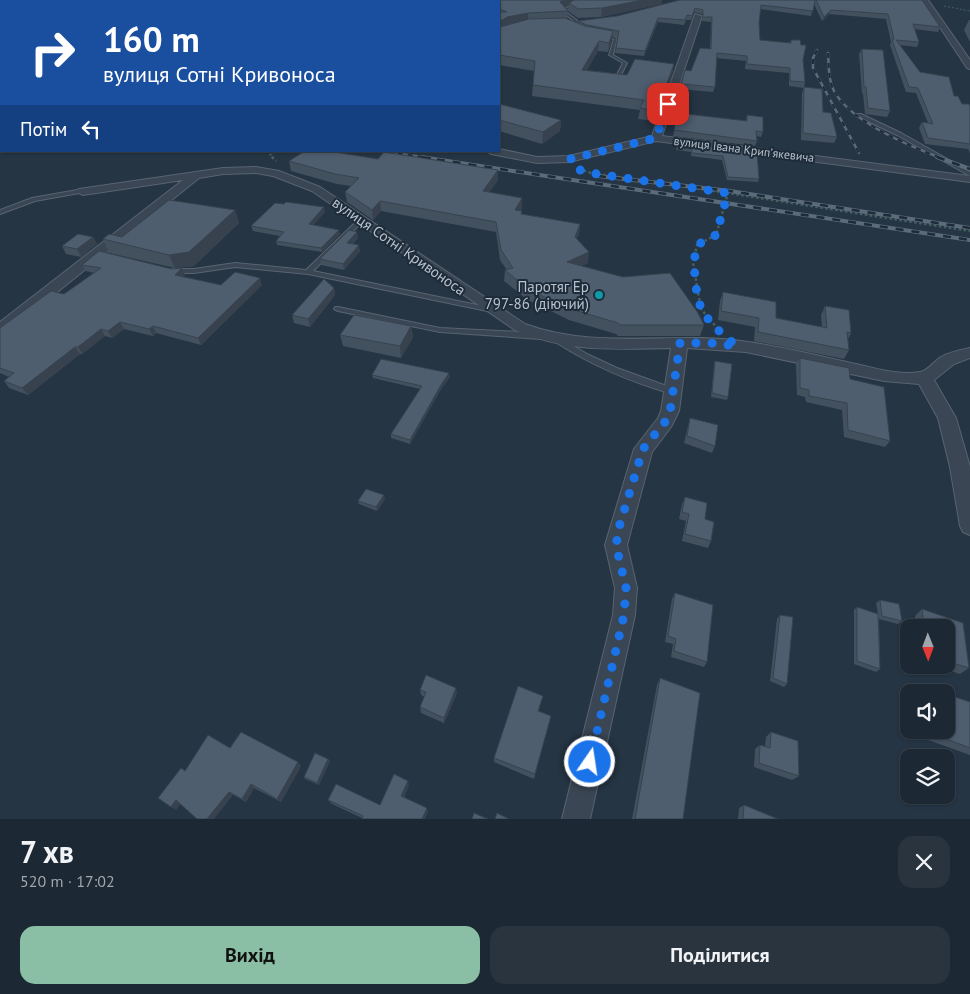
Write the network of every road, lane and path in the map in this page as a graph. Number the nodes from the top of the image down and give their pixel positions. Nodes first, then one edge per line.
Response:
1 (926, 0) edge
2 (575, 4) edge
3 (940, 6) dead end
4 (970, 11) edge
5 (698, 16) edge
6 (568, 23) junction
7 (558, 24) edge
8 (576, 28) edge
9 (599, 34) edge
10 (625, 63) junction
11 (634, 64) edge
12 (970, 66) edge
13 (616, 80) edge
14 (859, 115) dead end
15 (656, 138) junction
16 (495, 152) edge
17 (570, 159) junction
18 (970, 174) edge
19 (196, 175) junction
20 (970, 179) edge
21 (83, 191) joint
22 (728, 193) junction
23 (0, 212) edge
24 (362, 218) junction
25 (970, 231) edge
26 (166, 269) edge
27 (308, 272) junction
28 (338, 309) dead end
29 (492, 310) junction
30 (0, 330) edge
31 (541, 336) junction
32 (560, 340) junction
33 (680, 343) junction
34 (737, 346) junction
35 (970, 353) edge
36 (924, 377) junction
37 (672, 391) junction
38 (970, 526) edge
39 (576, 819) edge

1 - 12 street
2 - 6 lane
3 - 4 path
5 - 15 street
6 - 7 lane
6 - 8 lane
9 - 10 lane
10 - 11 lane
10 - 13 lane
14 - 18 lane
15 - 17 street, вулиця Івана Крипʼякевича
15 - 20 street, вулиця Івана Крипʼякевича
16 - 17 street, вулиця Івана Крипʼякевича
17 - 22 path
19 - 21 street, вулиця Сотні Кривоноса
19 - 24 street, вулиця Сотні Кривоноса
19 - 30 street
21 - 23 lane
22 - 25 path
22 - 34 path
24 - 27 lane
24 - 29 street, вулиця Сотні Кривоноса
26 - 27 lane
27 - 29 lane
28 - 31 lane
29 - 31 street, вулиця Сотні Кривоноса
31 - 32 street, вулиця Сотні Кривоноса
32 - 33 street, вулиця Сотні Кривоноса
32 - 37 lane
33 - 34 street, вулиця Сотні Кривоноса
33 - 37 street
34 - 36 street, вулиця Сотні Кривоноса
35 - 36 street
36 - 38 street
37 - 39 street

